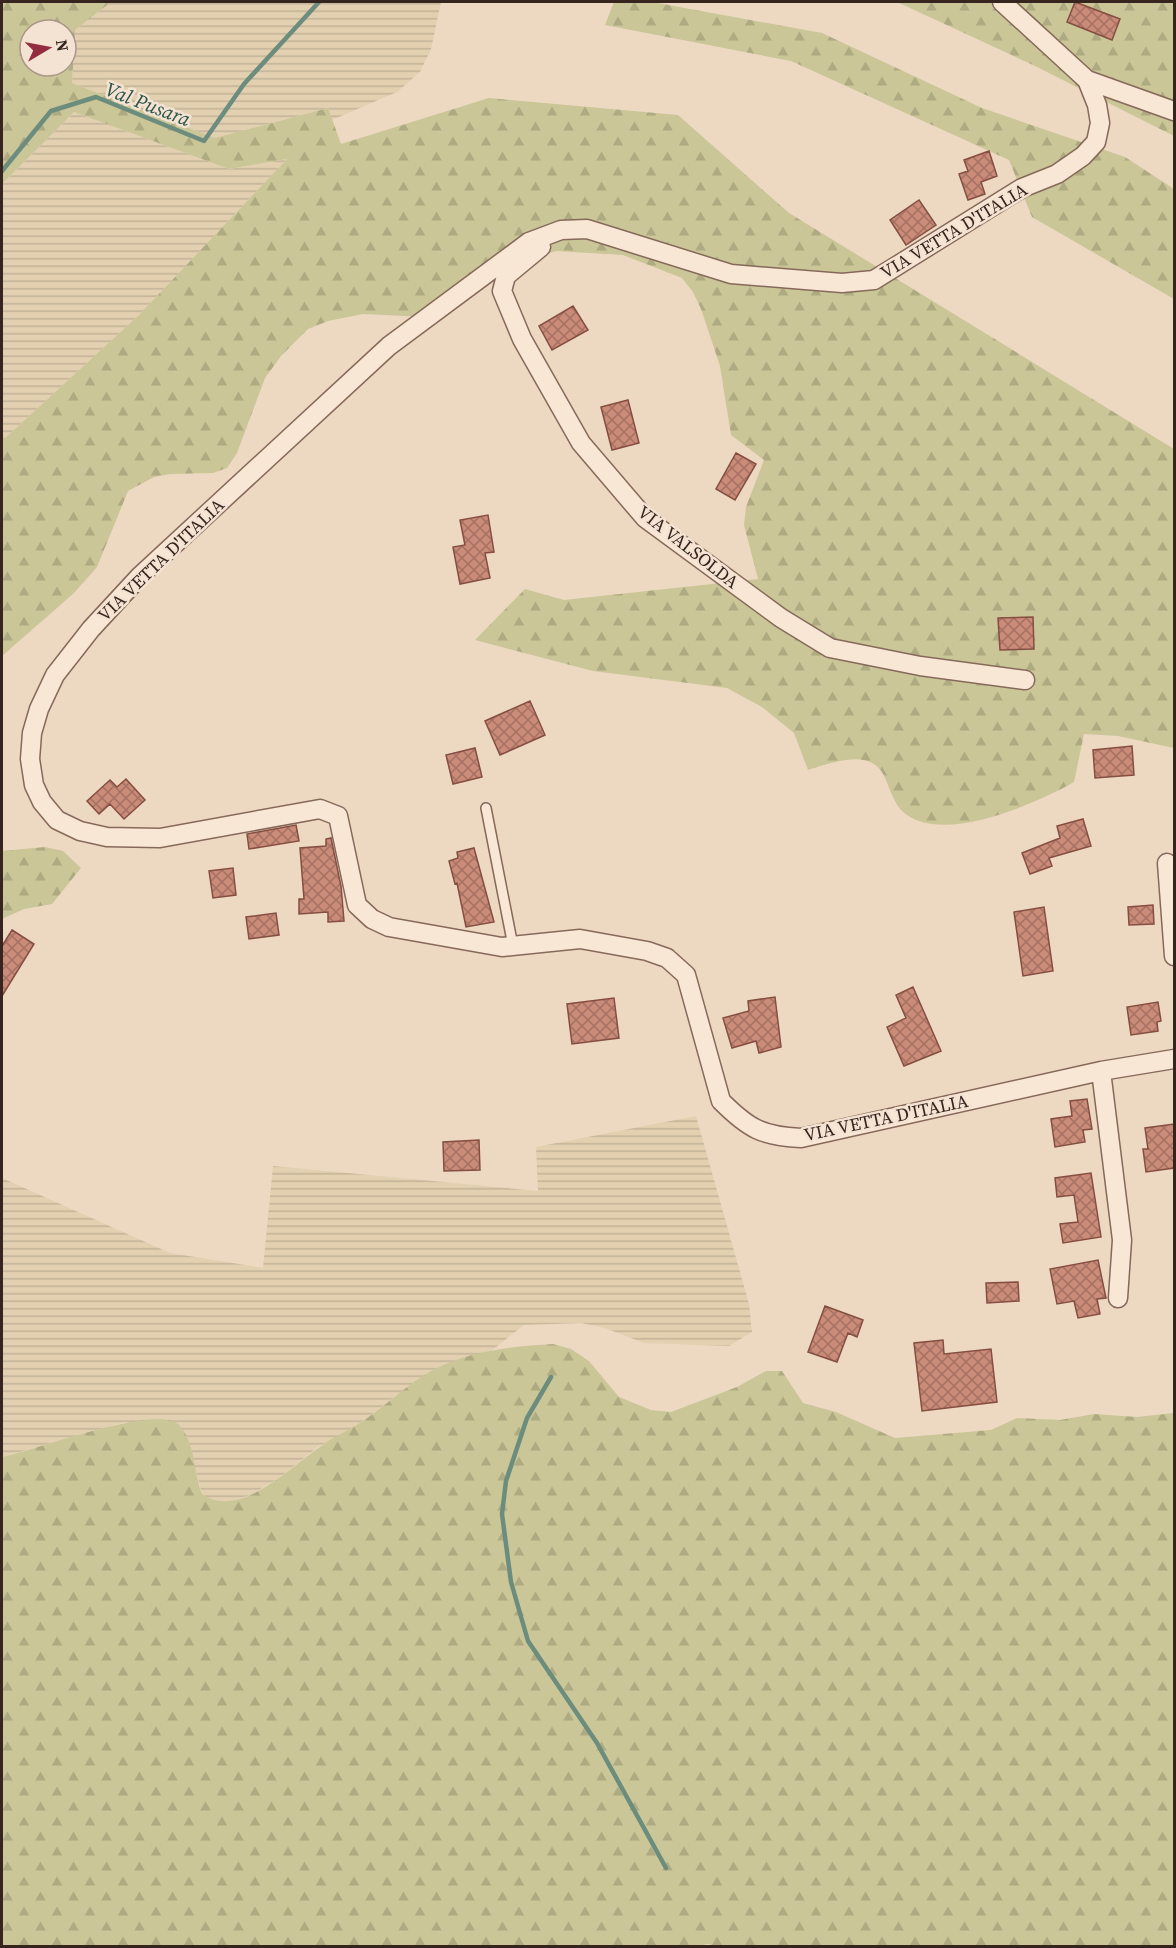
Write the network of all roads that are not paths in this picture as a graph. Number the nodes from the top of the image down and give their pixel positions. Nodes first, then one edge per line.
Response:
1 (1002, 2) edge
2 (1087, 80) junction
3 (1174, 111) edge
4 (561, 230) junction
5 (1025, 680) dead end
6 (486, 808) dead end
7 (1167, 863) dead end
8 (513, 946) junction
9 (1174, 956) edge
10 (1174, 1059) edge
11 (1101, 1071) junction
12 (1118, 1298) dead end

1 - 2 street, VIA VETTA D'ITALIA
2 - 3 street
2 - 4 street, VIA VETTA D'ITALIA
4 - 5 street, VIA VALSOLDA
4 - 8 street, VIA VETTA D'ITALIA
6 - 8 lane
7 - 9 street
8 - 11 street, VIA VETTA D'ITALIA
10 - 11 street, VIA VETTA D'ITALIA
11 - 12 street

